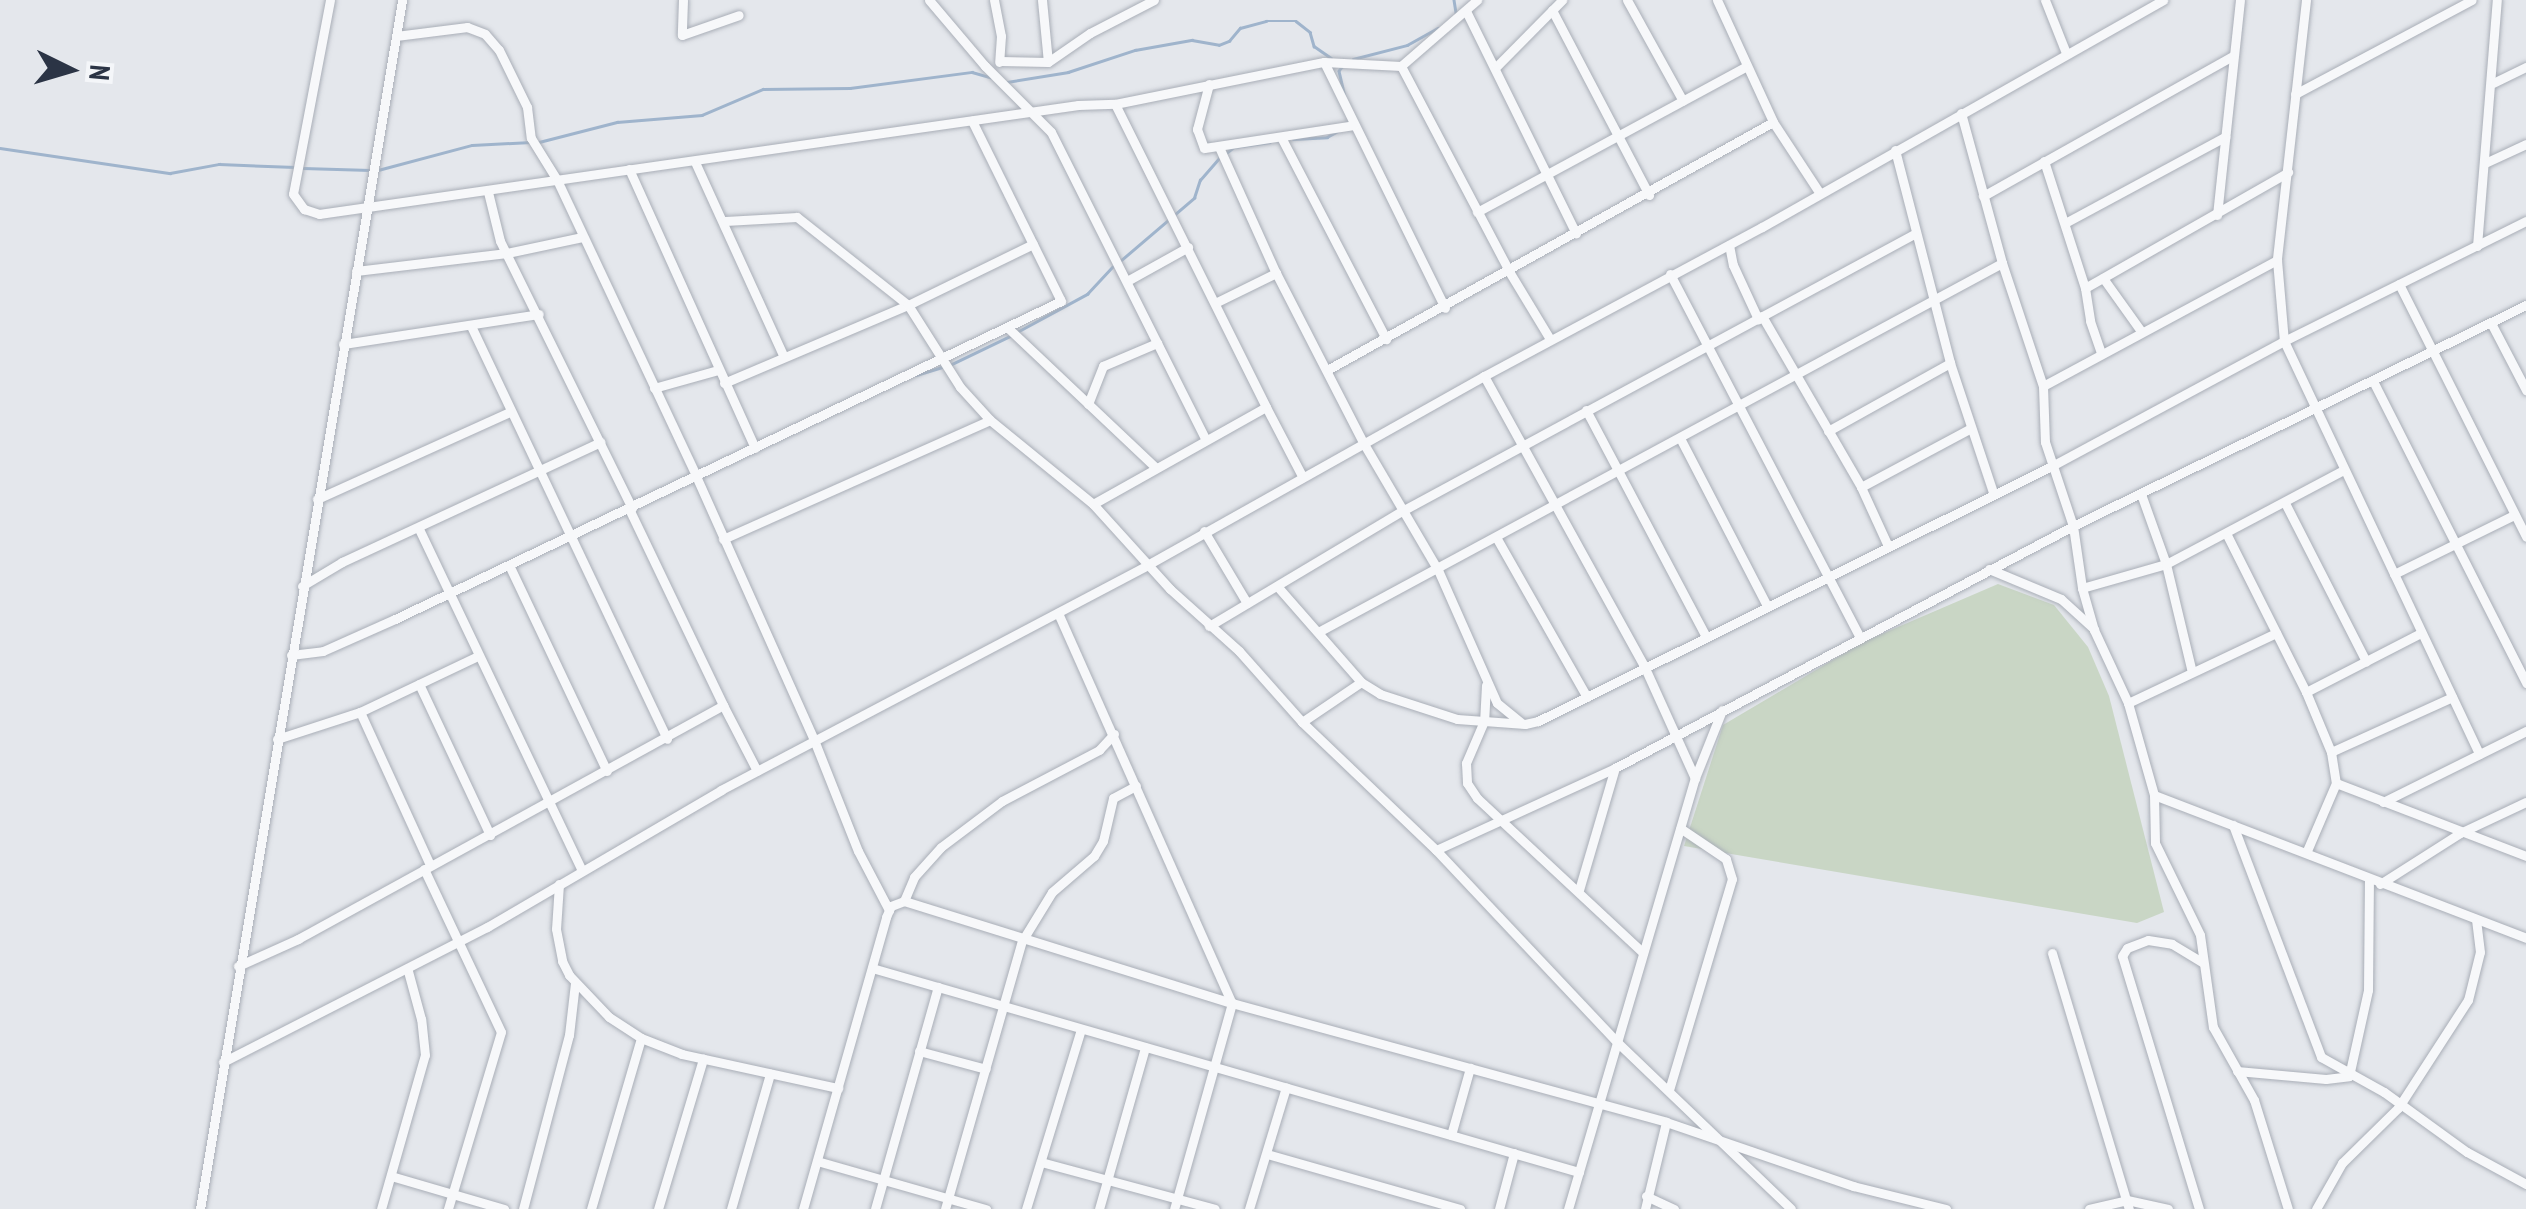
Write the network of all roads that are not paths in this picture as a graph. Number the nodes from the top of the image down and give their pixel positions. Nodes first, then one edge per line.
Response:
1 (330, 0) edge
2 (402, 0) edge
3 (683, 0) edge
4 (929, 0) edge
5 (994, 0) edge
6 (1042, 0) edge
7 (1154, 0) edge
8 (1477, 0) edge
9 (1562, 0) edge
10 (1627, 0) edge
11 (1717, 0) edge
12 (2045, 0) edge
13 (2163, 0) edge
14 (2240, 0) edge
15 (2306, 0) edge
16 (2472, 0) edge
17 (2497, 0) edge
18 (1552, 10) junction
19 (1466, 13) junction
20 (738, 15) dead end
21 (396, 36) junction
22 (2066, 53) junction
23 (2232, 56) junction
24 (1000, 61) junction
25 (1048, 62) junction
26 (1324, 62) junction
27 (1401, 66) junction
28 (1496, 66) junction
29 (1745, 67) junction
30 (2526, 68) edge
31 (991, 71) junction
32 (2492, 83) junction
33 (1209, 84) junction
34 (2295, 94) junction
35 (1683, 102) junction
36 (1115, 104) junction
37 (1961, 113) junction
38 (1035, 115) junction
39 (972, 122) junction
40 (1773, 122) junction
41 (1354, 125) junction
42 (1280, 137) junction
43 (2225, 137) junction
44 (1615, 138) junction
45 (2526, 144) edge
46 (1220, 147) junction
47 (1895, 150) junction
48 (695, 162) junction
49 (2044, 162) junction
50 (2485, 163) junction
51 (628, 169) junction
52 (2288, 172) junction
53 (1549, 174) junction
54 (557, 180) junction
55 (488, 192) junction
56 (1819, 192) junction
57 (1649, 195) junction
58 (1982, 196) junction
59 (367, 210) junction
60 (1478, 212) junction
61 (2218, 216) junction
62 (725, 221) junction
63 (2526, 222) edge
64 (2065, 224) junction
65 (1576, 234) junction
66 (1914, 234) junction
67 (582, 237) junction
68 (1033, 244) junction
69 (1729, 245) junction
70 (2477, 246) junction
71 (1188, 247) junction
72 (507, 253) junction
73 (2278, 260) junction
74 (2002, 263) junction
75 (356, 271) junction
76 (1276, 273) junction
77 (1510, 273) junction
78 (1670, 274) junction
79 (2103, 278) junction
80 (1128, 281) junction
81 (2399, 284) junction
82 (2086, 288) junction
83 (1933, 298) junction
84 (1217, 302) junction
85 (2526, 305) edge
86 (908, 306) junction
87 (1445, 308) junction
88 (539, 314) junction
89 (1760, 318) junction
90 (2491, 323) junction
91 (471, 326) junction
92 (1008, 328) junction
93 (2141, 331) junction
94 (1386, 339) junction
95 (1550, 339) junction
96 (2284, 341) junction
97 (1156, 343) junction
98 (344, 344) junction
99 (1704, 346) junction
100 (2433, 352) junction
101 (2101, 353) junction
102 (784, 358) junction
103 (940, 359) junction
104 (1950, 363) junction
105 (718, 370) junction
106 (1328, 370) junction
107 (1794, 372) junction
108 (2522, 375) edge
109 (1484, 376) junction
110 (2373, 381) junction
111 (724, 383) junction
112 (2043, 386) junction
113 (654, 388) junction
114 (2526, 390) edge
115 (1088, 404) junction
116 (1735, 405) junction
117 (1266, 408) junction
118 (1586, 410) junction
119 (2313, 410) junction
120 (510, 412) junction
121 (990, 420) junction
122 (1971, 428) junction
123 (1828, 431) junction
124 (1205, 438) junction
125 (1680, 438) junction
126 (600, 442) junction
127 (1364, 444) junction
128 (1520, 446) junction
129 (755, 448) junction
130 (2050, 466) junction
131 (1155, 467) junction
132 (540, 471) junction
133 (2342, 471) junction
134 (1619, 472) junction
135 (696, 476) junction
136 (1302, 476) junction
137 (1861, 487) junction
138 (1993, 492) junction
139 (2141, 494) junction
140 (316, 499) junction
141 (1093, 504) junction
142 (2284, 504) junction
143 (1556, 506) junction
144 (630, 508) junction
145 (1402, 510) junction
146 (2514, 515) junction
147 (2073, 526) junction
148 (419, 529) junction
149 (1204, 531) junction
150 (2226, 534) junction
151 (574, 535) junction
152 (1496, 536) junction
153 (2526, 537) edge
154 (723, 539) junction
155 (2456, 543) junction
156 (1888, 546) junction
157 (509, 564) junction
158 (1148, 564) junction
159 (2166, 564) junction
160 (1438, 570) junction
161 (1989, 570) junction
162 (2394, 574) junction
163 (1827, 577) junction
164 (302, 586) junction
165 (1277, 586) junction
166 (2082, 588) junction
167 (449, 592) junction
168 (1246, 603) junction
169 (1767, 606) junction
170 (1058, 613) junction
171 (1209, 626) junction
172 (2094, 630) junction
173 (1320, 631) junction
174 (2276, 632) junction
175 (2422, 632) junction
176 (1859, 636) junction
177 (1706, 637) junction
178 (291, 655) junction
179 (478, 656) junction
180 (2366, 661) junction
181 (1645, 668) junction
182 (2192, 672) junction
183 (1361, 682) junction
184 (1486, 682) junction
185 (2526, 683) edge
186 (419, 684) junction
187 (2306, 692) junction
188 (1587, 697) junction
189 (2452, 697) junction
190 (2128, 704) junction
191 (723, 705) junction
192 (1722, 710) junction
193 (360, 712) junction
194 (1484, 721) junction
195 (1302, 722) junction
196 (1525, 724) junction
197 (2526, 731) edge
198 (1677, 732) junction
199 (1114, 734) junction
200 (667, 738) junction
201 (278, 740) junction
202 (814, 740) junction
203 (2331, 752) junction
204 (2480, 754) junction
205 (1616, 768) junction
206 (607, 771) junction
207 (756, 771) junction
208 (1695, 778) junction
209 (2336, 783) junction
210 (1136, 786) junction
211 (2154, 794) junction
212 (2383, 802) junction
213 (2526, 802) edge
214 (548, 804) junction
215 (1501, 818) junction
216 (2232, 825) junction
217 (1680, 828) junction
218 (2460, 833) junction
219 (490, 835) junction
220 (1436, 850) junction
221 (2306, 853) junction
222 (2526, 856) edge
223 (427, 867) junction
224 (582, 870) junction
225 (2368, 879) junction
226 (560, 884) junction
227 (2380, 884) junction
228 (1579, 890) junction
229 (904, 902) junction
230 (889, 910) junction
231 (2476, 919) junction
232 (2526, 938) edge
233 (1022, 941) junction
234 (461, 942) junction
235 (1643, 953) junction
236 (2052, 953) dead end
237 (2202, 962) junction
238 (238, 966) junction
239 (872, 968) junction
240 (408, 971) junction
241 (576, 983) junction
242 (938, 988) junction
243 (1232, 1002) junction
244 (1004, 1006) junction
245 (1081, 1029) junction
246 (641, 1038) junction
247 (1617, 1042) junction
248 (1146, 1047) junction
249 (919, 1051) junction
250 (703, 1059) junction
251 (223, 1062) junction
252 (1216, 1066) junction
253 (986, 1068) junction
254 (1470, 1068) junction
255 (2237, 1071) junction
256 (770, 1074) junction
257 (2349, 1076) junction
258 (1286, 1087) junction
259 (838, 1088) junction
260 (1668, 1090) junction
261 (2401, 1104) junction
262 (1598, 1105) junction
263 (1666, 1122) junction
264 (1451, 1135) junction
265 (1722, 1138) junction
266 (1266, 1154) junction
267 (1514, 1154) junction
268 (817, 1162) junction
269 (1041, 1162) junction
270 (1579, 1172) junction
271 (391, 1176) junction
272 (884, 1180) junction
273 (1107, 1180) junction
274 (2526, 1184) edge
275 (454, 1194) junction
276 (1646, 1196) junction
277 (946, 1204) edge
278 (1176, 1204) edge
279 (2128, 1204) edge
280 (1932, 1208) edge
281 (200, 1209) edge
282 (381, 1209) edge
283 (448, 1209) edge
284 (504, 1209) edge
285 (523, 1209) edge
286 (591, 1209) edge
287 (658, 1209) edge
288 (731, 1209) edge
289 (803, 1209) edge
290 (874, 1209) edge
291 (986, 1209) edge
292 (1026, 1209) edge
293 (1099, 1209) edge
294 (1215, 1209) edge
295 (1250, 1209) edge
296 (1460, 1209) edge
297 (1499, 1209) edge
298 (1568, 1209) edge
299 (1645, 1209) edge
300 (1674, 1209) edge
301 (1791, 1209) edge
302 (1946, 1209) edge
303 (2089, 1209) edge
304 (2168, 1209) edge
305 (2198, 1209) edge
306 (2288, 1209) edge
307 (2316, 1209) edge

1 - 59 street
2 - 21 street
3 - 20 street
4 - 31 street
5 - 24 street
6 - 25 street
7 - 25 street
8 - 19 street
9 - 18 street
10 - 35 street
11 - 29 street
12 - 22 street
13 - 22 street
14 - 23 street
15 - 34 street
16 - 34 street
17 - 32 street
18 - 28 street
18 - 44 street
19 - 27 street
19 - 28 street
21 - 54 street
21 - 59 street
22 - 37 street
23 - 43 street
23 - 49 street
24 - 25 street
24 - 31 street
26 - 27 street
26 - 33 street
26 - 41 street
27 - 60 street
28 - 53 street
29 - 35 street
29 - 40 street
30 - 32 street
31 - 38 street
32 - 50 street
33 - 36 street
33 - 46 street
34 - 52 street
35 - 44 street
36 - 38 street
36 - 71 street
37 - 47 street
37 - 58 street
38 - 39 street
38 - 80 street
39 - 48 street
39 - 68 street
40 - 56 street
40 - 57 street
41 - 42 street
41 - 87 street
42 - 46 street
42 - 94 street
43 - 61 street
43 - 64 street
44 - 53 street
44 - 57 street
45 - 50 street
46 - 76 street
47 - 56 street
47 - 66 street
48 - 51 street
48 - 62 street
49 - 58 street
49 - 64 street
50 - 70 street
51 - 54 street
51 - 105 street
52 - 61 street
52 - 73 street
53 - 60 street
53 - 65 street
54 - 55 street
54 - 67 street
55 - 59 street
55 - 72 street
56 - 69 street
57 - 65 street
58 - 74 street
59 - 75 street
60 - 77 street
61 - 79 street
62 - 86 street
62 - 102 street
63 - 70 street
64 - 82 street
65 - 77 street
66 - 83 street
66 - 89 street
67 - 72 street
67 - 113 street
68 - 86 street
68 - 92 street
69 - 78 street
69 - 89 street
70 - 81 street
71 - 80 street
71 - 84 street
72 - 75 street
72 - 88 street
73 - 93 street
73 - 96 street
74 - 83 street
74 - 112 street
75 - 98 street
76 - 84 street
76 - 106 street
77 - 87 street
77 - 95 street
78 - 95 street
78 - 99 street
79 - 82 street
79 - 93 street
80 - 97 street
81 - 96 street
81 - 100 street
82 - 101 street
83 - 104 street
83 - 107 street
84 - 117 street
85 - 90 street
86 - 102 street
86 - 103 street
87 - 94 street
88 - 91 street
88 - 126 street
89 - 99 street
89 - 107 street
90 - 100 street
90 - 108 street
91 - 98 street
91 - 120 street
92 - 103 street
92 - 115 street
93 - 101 street
94 - 106 street
95 - 109 street
96 - 119 street
96 - 130 street
97 - 115 street
97 - 124 street
98 - 140 street
99 - 116 street
99 - 118 street
100 - 110 street
100 - 146 street
101 - 112 street
102 - 111 street
103 - 121 street
103 - 129 street
104 - 122 street
104 - 123 street
105 - 111 street
105 - 113 street
106 - 127 street
107 - 116 street
107 - 123 street
108 - 114 street
109 - 127 street
109 - 128 street
110 - 119 street
110 - 155 street
111 - 129 street
112 - 130 street
113 - 135 street
115 - 131 street
116 - 125 street
116 - 163 street
117 - 124 street
117 - 136 street
118 - 128 street
118 - 134 street
119 - 133 street
119 - 139 street
120 - 132 street
120 - 140 street
121 - 141 street
121 - 154 street
122 - 137 street
122 - 138 street
123 - 137 street
124 - 131 street
125 - 134 street
125 - 169 street
126 - 132 street
126 - 144 street
127 - 136 street
127 - 145 street
128 - 143 street
128 - 145 street
129 - 135 street
130 - 138 street
130 - 147 street
131 - 141 street
132 - 148 street
132 - 151 street
133 - 142 street
133 - 162 street
134 - 143 street
134 - 177 street
135 - 144 street
135 - 154 street
136 - 149 street
137 - 156 street
138 - 156 street
139 - 147 street
139 - 159 street
140 - 164 street
141 - 158 street
142 - 150 street
142 - 180 street
143 - 152 street
143 - 181 street
144 - 151 street
144 - 191 street
145 - 160 street
145 - 165 street
146 - 153 street
146 - 155 street
147 - 161 street
147 - 166 street
148 - 164 street
148 - 167 street
149 - 158 street
149 - 168 street
150 - 159 street
150 - 174 street
151 - 157 street
151 - 200 street
152 - 160 street
152 - 188 street
154 - 202 street
155 - 162 street
155 - 185 street
156 - 163 street
157 - 167 street
157 - 206 street
158 - 170 street
158 - 171 street
159 - 166 street
159 - 182 street
160 - 173 street
160 - 184 street
161 - 172 street
161 - 176 street
162 - 175 street
163 - 169 street
163 - 176 street
164 - 178 street
165 - 168 street
165 - 173 street
166 - 172 street
167 - 178 street
167 - 179 street
168 - 171 street
169 - 177 street
170 - 199 street
170 - 202 street
171 - 195 street
172 - 190 street
173 - 183 street
174 - 182 street
174 - 187 street
175 - 180 street
175 - 189 street
176 - 192 street
177 - 181 street
178 - 201 street
179 - 186 street
179 - 214 street
180 - 187 street
181 - 188 street
181 - 198 street
182 - 190 street
183 - 194 street
183 - 195 street
184 - 194 street
184 - 196 street
186 - 193 street
186 - 219 street
187 - 203 street
188 - 196 street
189 - 203 street
189 - 204 street
190 - 211 street
191 - 200 street
191 - 207 street
192 - 198 street
192 - 208 street
193 - 201 street
193 - 223 street
194 - 196 street
194 - 215 street
195 - 220 street
197 - 204 street
198 - 205 street
198 - 208 street
199 - 210 street
199 - 229 street
200 - 206 street
201 - 238 street
202 - 207 street
202 - 230 street
203 - 209 street
204 - 212 street
205 - 215 street
205 - 228 street
206 - 214 street
207 - 224 street
208 - 217 street
209 - 212 street
209 - 221 street
210 - 233 street
210 - 243 street
211 - 216 street
211 - 237 street
212 - 218 street
213 - 218 street
214 - 219 street
214 - 224 street
215 - 220 street
215 - 228 street
216 - 221 street
216 - 257 street
217 - 235 street
217 - 260 street
218 - 222 street
218 - 227 street
219 - 223 street
220 - 247 street
221 - 225 street
223 - 234 street
223 - 238 street
224 - 226 street
225 - 227 street
225 - 257 street
226 - 234 street
226 - 241 street
227 - 231 street
228 - 235 street
229 - 230 street
229 - 233 street
230 - 239 street
231 - 232 street
231 - 261 street
233 - 243 street
233 - 244 street
234 - 240 street
234 - 275 street
235 - 247 street
236 - 279 street
237 - 255 street
237 - 305 street
238 - 251 street
239 - 242 street
239 - 259 street
240 - 251 street
240 - 271 street
241 - 246 street
241 - 285 street
242 - 244 street
242 - 249 street
243 - 252 street
243 - 254 street
244 - 245 street
244 - 253 street
245 - 248 street
245 - 269 street
246 - 250 street
246 - 286 street
247 - 260 street
247 - 262 street
248 - 252 street
248 - 273 street
249 - 253 street
249 - 272 street
250 - 256 street
250 - 287 street
251 - 281 street
252 - 258 street
252 - 278 street
253 - 277 street
254 - 262 street
254 - 264 street
255 - 257 street
255 - 306 street
256 - 259 street
256 - 288 street
257 - 261 street
258 - 264 street
258 - 266 street
259 - 268 street
260 - 265 street
261 - 274 street
261 - 307 street
262 - 263 street
262 - 270 street
263 - 265 street
263 - 276 street
264 - 267 street
265 - 280 street
265 - 301 street
266 - 295 street
266 - 296 street
267 - 270 street
267 - 297 street
268 - 272 street
268 - 289 street
269 - 273 street
269 - 292 street
270 - 298 street
271 - 275 street
271 - 282 street
272 - 277 street
272 - 290 street
273 - 278 street
273 - 293 street
275 - 283 street
275 - 284 street
276 - 299 street
276 - 300 street
277 - 291 street
278 - 294 street
279 - 303 street
279 - 304 street
280 - 302 street

